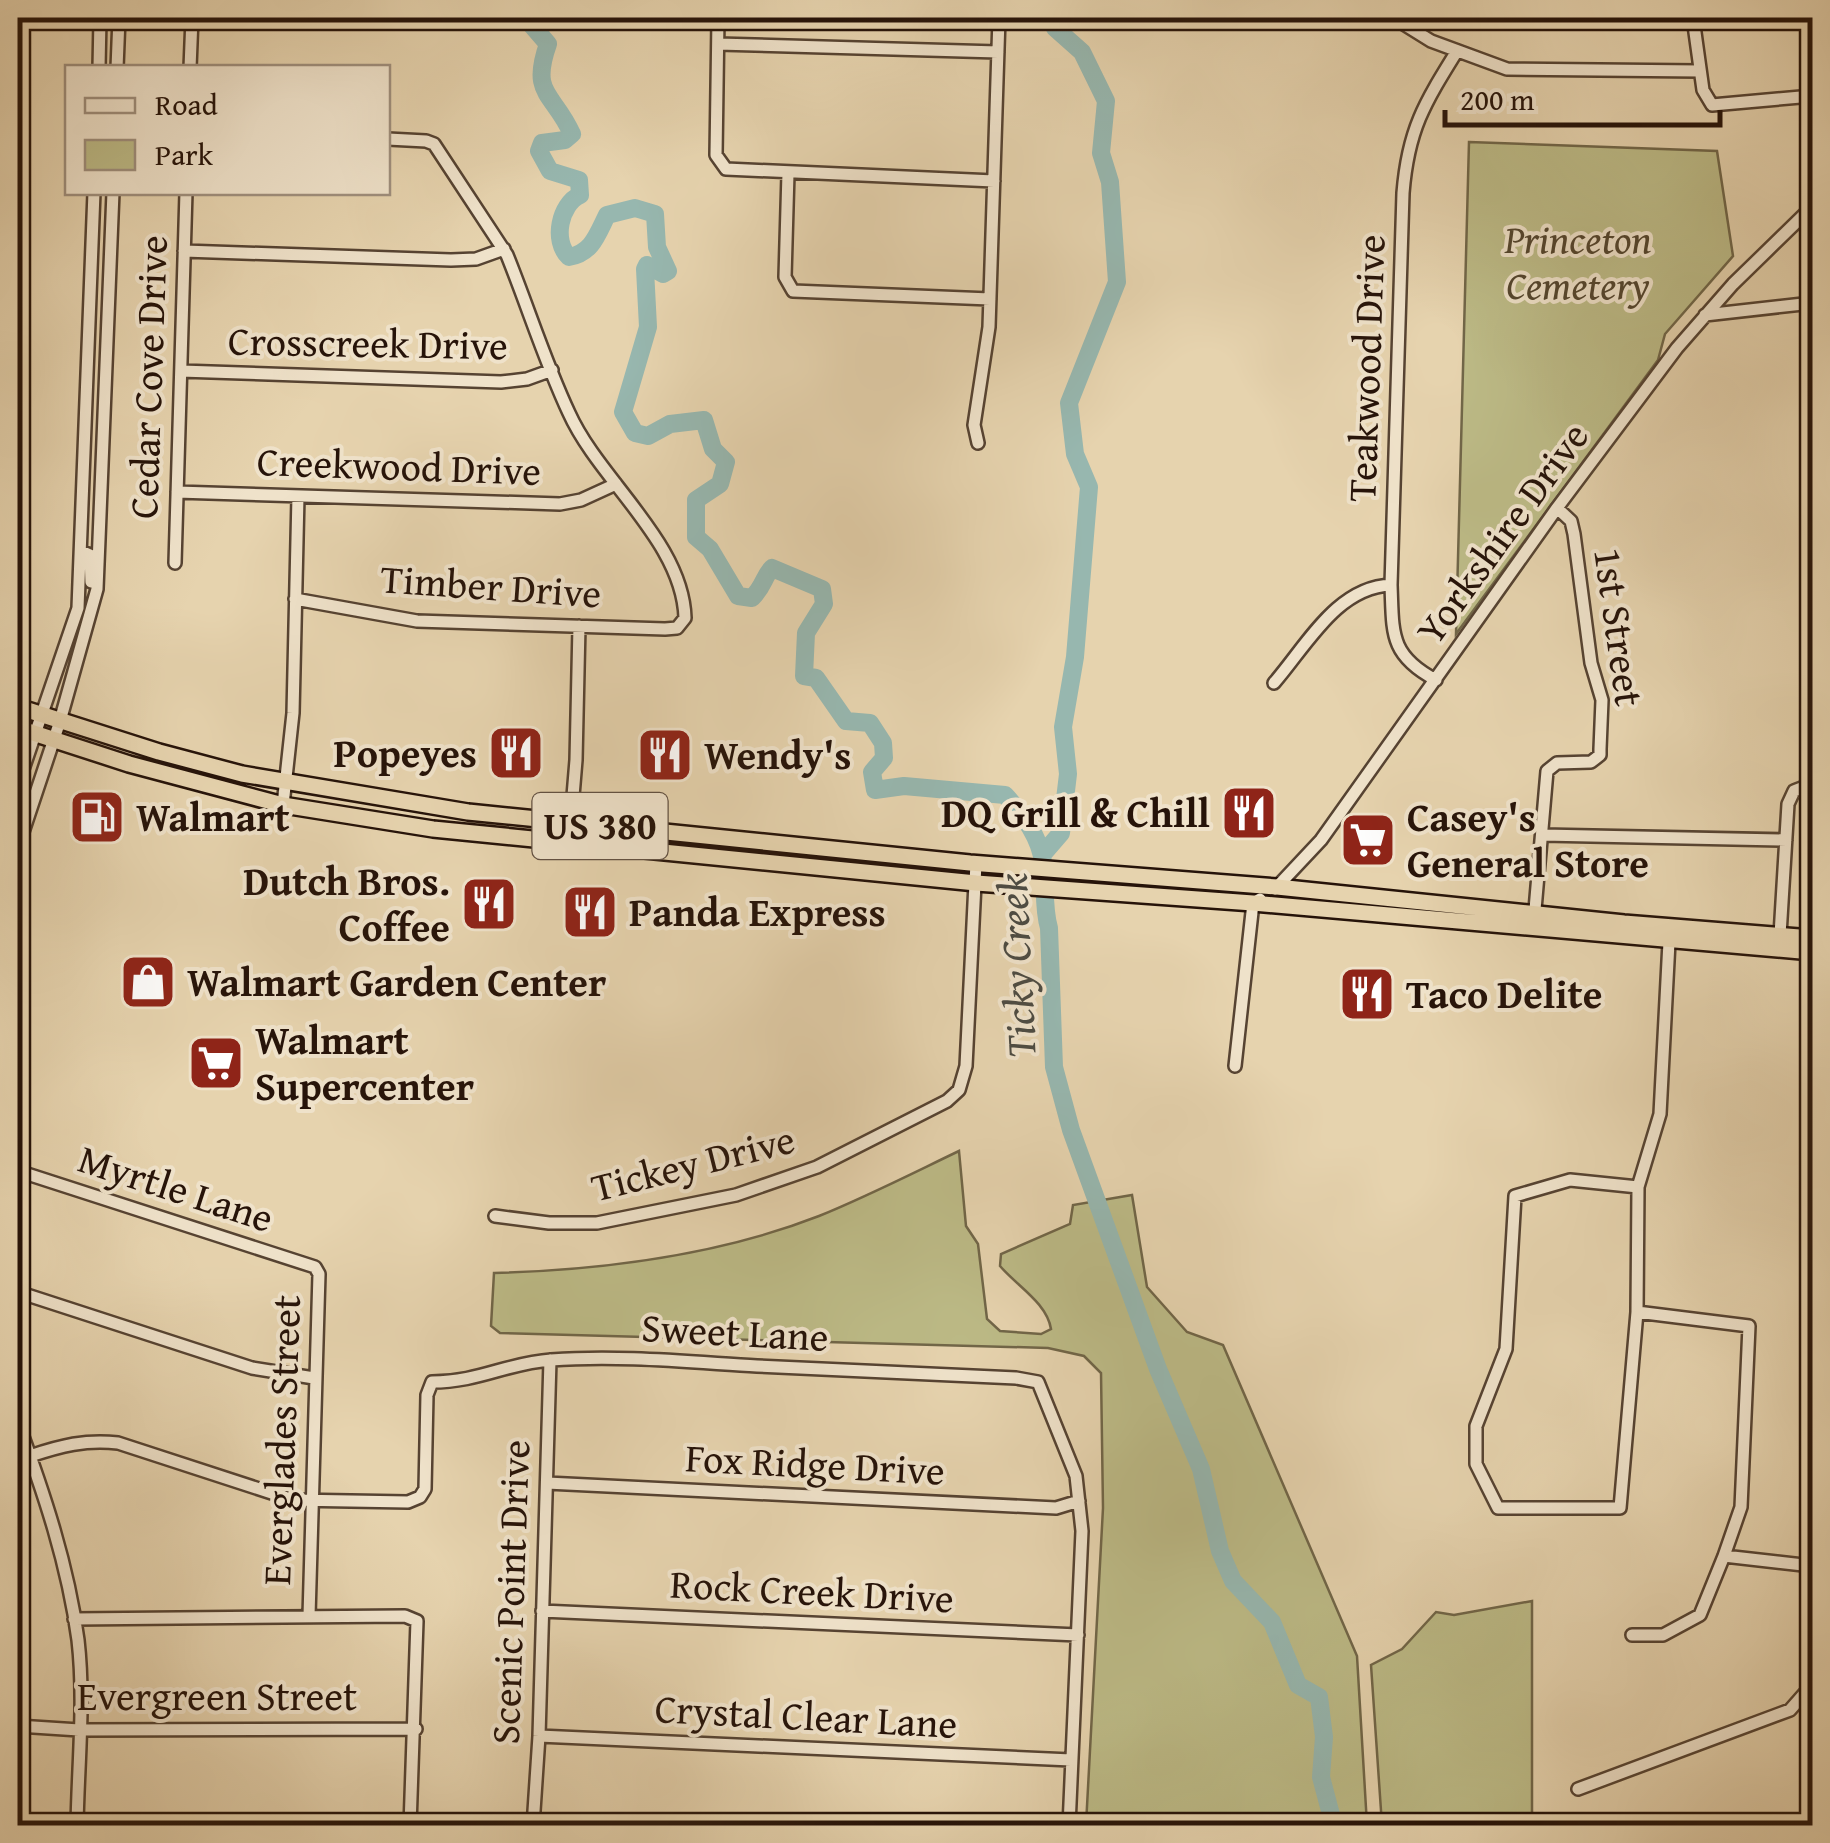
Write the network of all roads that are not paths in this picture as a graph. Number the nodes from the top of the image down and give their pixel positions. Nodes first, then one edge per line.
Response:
1 (100, 18) edge
2 (119, 18) edge
3 (192, 18) edge
4 (718, 18) edge
5 (999, 18) edge
6 (1394, 18) edge
7 (1693, 18) edge
8 (718, 44) junction
9 (1456, 51) junction
10 (998, 52) junction
11 (98, 65) edge
12 (117, 65) edge
13 (190, 65) edge
14 (1700, 71) junction
15 (1812, 96) edge
16 (390, 139) edge
17 (788, 173) junction
18 (994, 181) junction
19 (94, 195) edge
20 (113, 195) edge
21 (186, 195) edge
22 (1812, 206) edge
23 (504, 249) junction
24 (184, 251) junction
25 (990, 298) junction
26 (1812, 302) edge
27 (1705, 315) junction
28 (552, 370) junction
29 (181, 371) junction
30 (978, 443) dead end
31 (616, 484) junction
32 (177, 492) junction
33 (298, 496) junction
34 (1557, 508) junction
35 (82, 551) junction
36 (175, 564) dead end
37 (1391, 585) junction
38 (97, 590) junction
39 (295, 599) junction
40 (579, 626) junction
41 (1436, 680) junction
42 (1274, 683) dead end
43 (18, 707) edge
44 (40, 714) junction
45 (60, 721) junction
46 (18, 728) edge
47 (34, 734) junction
48 (53, 740) junction
49 (287, 783) junction
50 (18, 784) edge
51 (1812, 784) edge
52 (284, 805) junction
53 (572, 823) junction
54 (1543, 836) junction
55 (1786, 840) junction
56 (569, 844) junction
57 (18, 848) edge
58 (976, 863) junction
59 (976, 883) junction
60 (1277, 887) junction
61 (1253, 903) junction
62 (1534, 922) junction
63 (1812, 938) edge
64 (1669, 942) junction
65 (1781, 943) junction
66 (1812, 952) edge
67 (1235, 1066) dead end
68 (18, 1171) edge
69 (1638, 1187) junction
70 (495, 1216) dead end
71 (315, 1267) joint
72 (18, 1292) edge
73 (1637, 1312) junction
74 (550, 1360) junction
75 (314, 1378) junction
76 (18, 1423) edge
77 (30, 1456) junction
78 (547, 1483) junction
79 (1079, 1501) junction
80 (310, 1502) junction
81 (1724, 1556) junction
82 (1812, 1566) edge
83 (542, 1611) junction
84 (309, 1616) junction
85 (74, 1619) junction
86 (1632, 1635) dead end
87 (1078, 1636) junction
88 (1812, 1686) edge
89 (18, 1726) edge
90 (416, 1729) junction
91 (80, 1730) junction
92 (539, 1736) junction
93 (1071, 1760) junction
94 (1578, 1790) dead end
95 (77, 1826) edge
96 (410, 1826) edge
97 (533, 1826) edge
98 (1069, 1826) edge

1 - 11 street
2 - 12 street
3 - 13 street
4 - 8 street
5 - 10 street
6 - 9 street
7 - 14 street
8 - 10 street
8 - 17 street
9 - 14 street
9 - 37 street, Teakwood Drive
10 - 18 street
14 - 15 street
16 - 23 street
17 - 18 street
17 - 25 street
18 - 25 street
19 - 35 street
20 - 38 street
21 - 24 street, Cedar Cove Drive
22 - 27 street, Yorkshire Drive
23 - 24 street
23 - 28 street
24 - 29 street, Cedar Cove Drive
25 - 30 street
26 - 27 street
27 - 34 street, Yorkshire Drive
28 - 29 street, Crosscreek Drive
28 - 31 street
29 - 32 street, Cedar Cove Drive
31 - 33 street, Creekwood Drive
31 - 40 street, Timber Drive
32 - 33 street, Creekwood Drive
32 - 36 street, Cedar Cove Drive
33 - 39 street
34 - 41 street, Yorkshire Drive
34 - 54 street, 1st Street
35 - 38 street
35 - 44 street
37 - 41 street, Teakwood Drive
37 - 42 street
38 - 45 street
39 - 40 street, Timber Drive
39 - 49 street
40 - 53 street
41 - 60 street, Yorkshire Drive
43 - 44 highway, US 380
44 - 45 highway, US 380
44 - 47 street
45 - 48 street
45 - 49 highway, US 380
46 - 47 highway, US 380
47 - 48 highway, US 380
47 - 50 street
48 - 52 highway, US 380
48 - 57 street
49 - 52 street
49 - 53 highway, US 380
51 - 55 street
52 - 56 highway, US 380
53 - 56 street
53 - 58 highway, US 380
54 - 55 street
54 - 62 street
55 - 65 street
56 - 59 highway, US 380
58 - 59 street, Tickey Drive
58 - 60 highway, US 380
59 - 61 highway, US 380
59 - 70 street, Tickey Drive
60 - 61 street, Yorkshire Drive
60 - 62 highway, US 380
61 - 62 highway, US 380
61 - 67 street
62 - 64 highway, US 380
62 - 65 highway, US 380
63 - 65 highway, US 380
64 - 65 highway, US 380
64 - 69 street
65 - 66 highway, US 380
68 - 71 street, Myrtle Lane
69 - 73 street
69 - 73 street
71 - 75 street, Everglades Street
72 - 75 street
73 - 81 street
74 - 78 street, Scenic Point Drive
74 - 79 street, Sweet Lane
74 - 80 street, Sweet Lane
75 - 80 street, Everglades Street
76 - 77 street
77 - 80 street
77 - 85 street
78 - 79 street, Fox Ridge Drive
78 - 83 street, Scenic Point Drive
79 - 87 street
80 - 84 street, Everglades Street
81 - 82 street
81 - 86 street
83 - 87 street, Rock Creek Drive
83 - 92 street, Scenic Point Drive
84 - 85 street
84 - 90 street
85 - 91 street
87 - 93 street
88 - 94 street
89 - 91 street, Evergreen Street
90 - 91 street, Evergreen Street
90 - 96 street
91 - 95 street
92 - 93 street, Crystal Clear Lane
92 - 97 street, Scenic Point Drive
93 - 98 street

